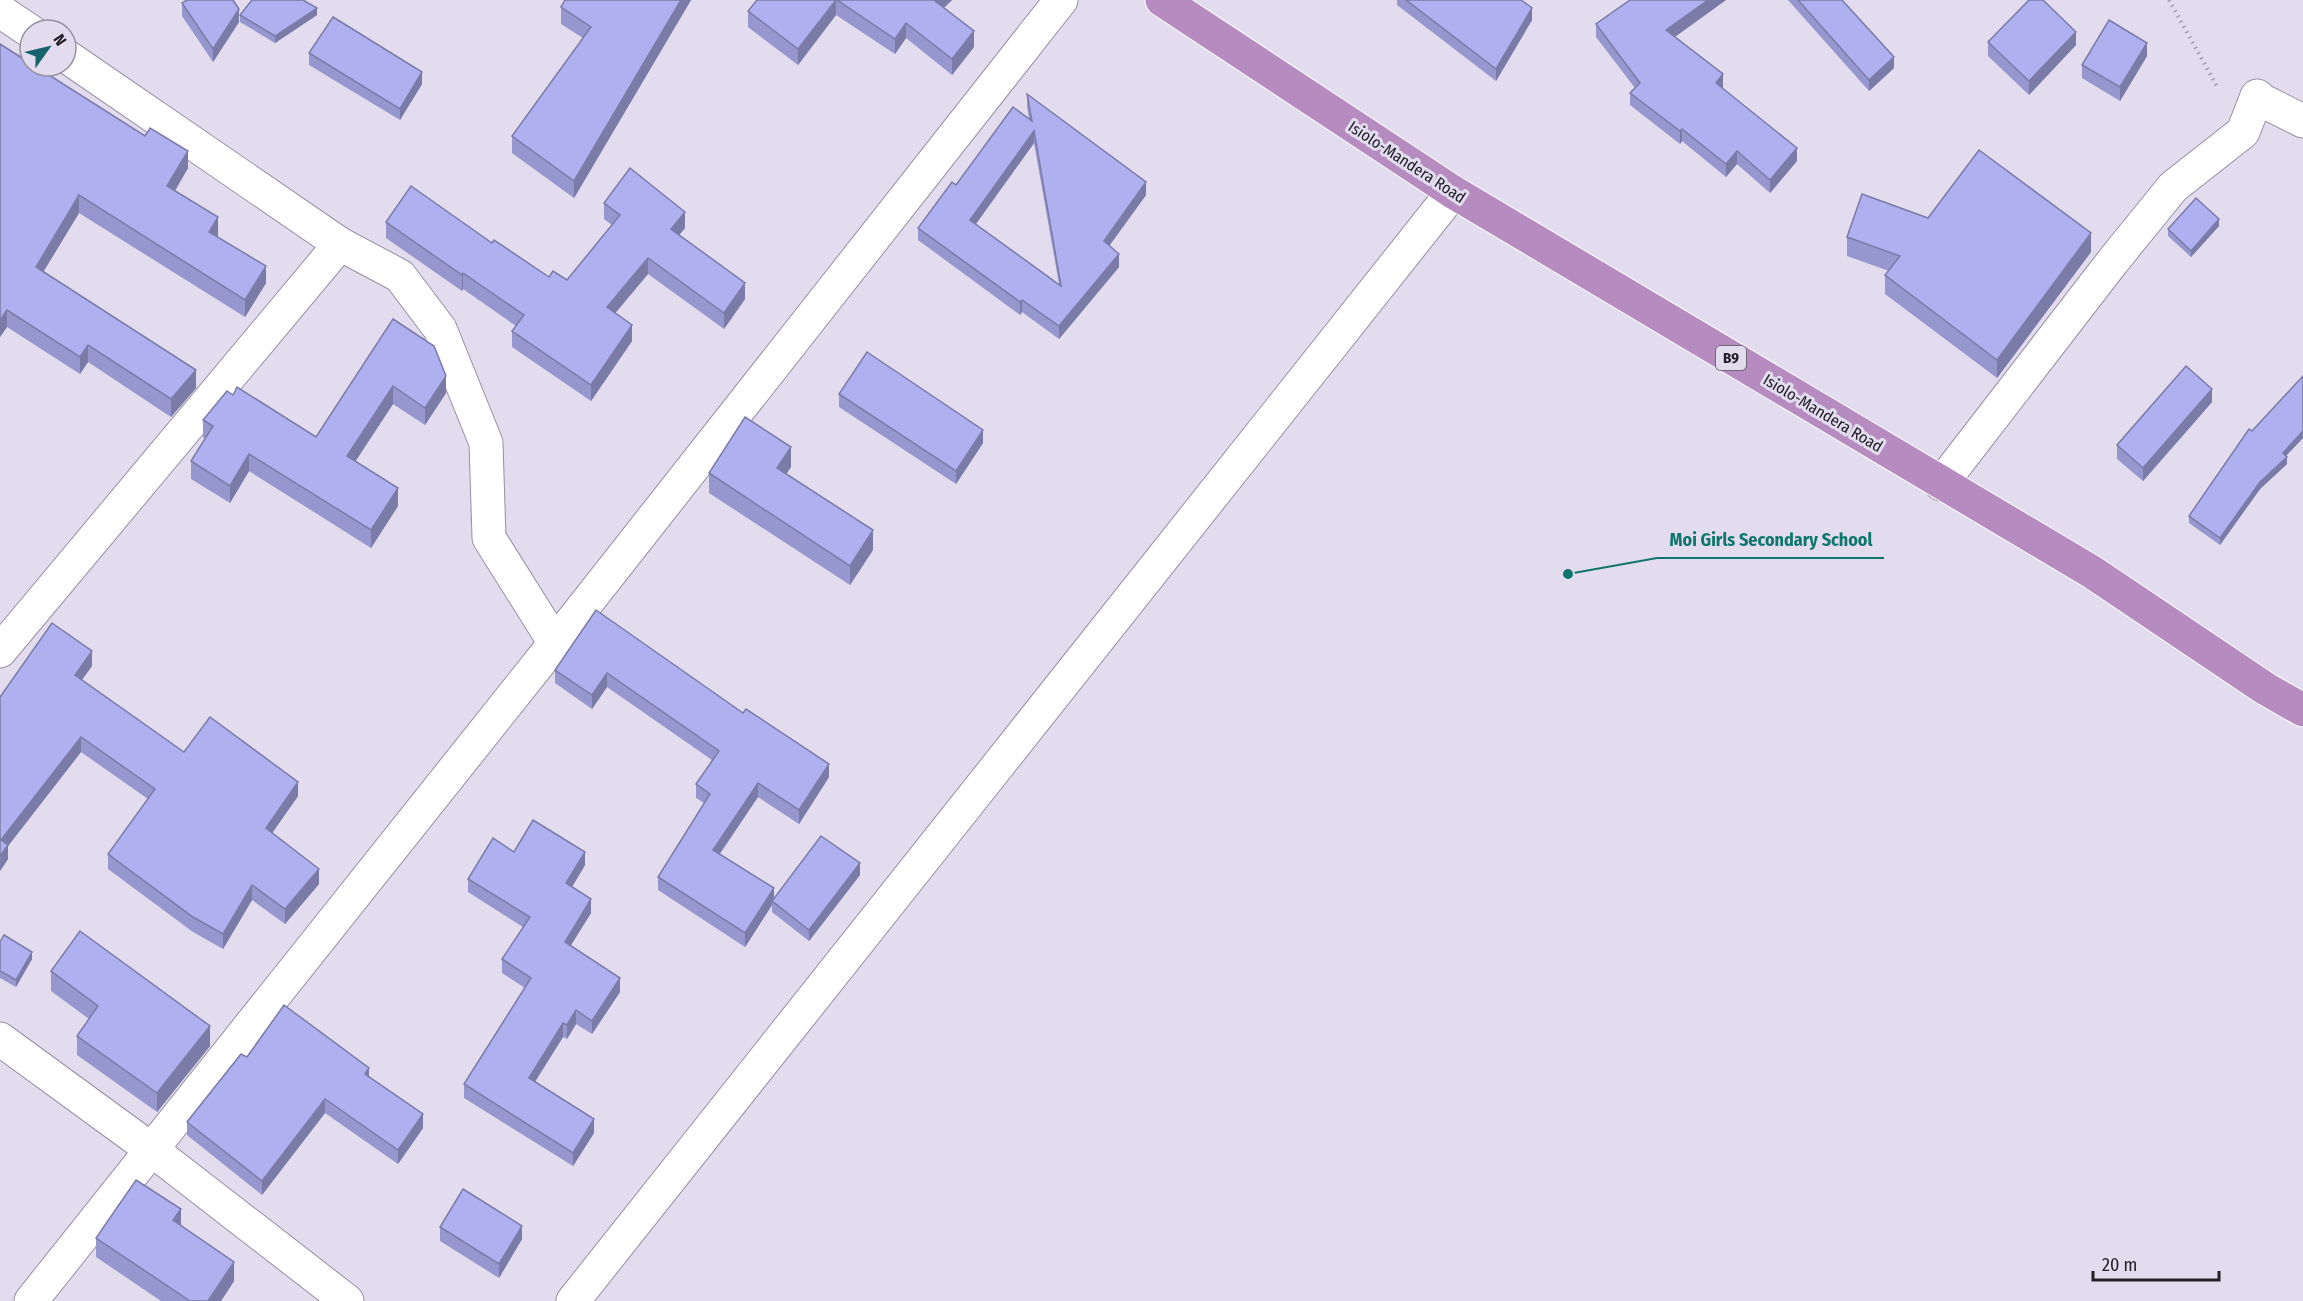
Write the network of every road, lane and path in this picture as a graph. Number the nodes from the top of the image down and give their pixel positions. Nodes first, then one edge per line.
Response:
1 (1061, 0) edge
2 (1162, 0) edge
3 (2169, 0) edge
4 (0, 11) edge
5 (18, 24) edge
6 (78, 64) edge
7 (2303, 121) edge
8 (2243, 132) junction
9 (1453, 192) junction
10 (340, 244) junction
11 (1941, 484) junction
12 (555, 643) junction
13 (0, 651) edge
14 (2303, 710) edge
15 (0, 1039) edge
16 (152, 1150) junction
17 (31, 1301) edge
18 (347, 1301) edge
19 (573, 1301) edge

1 - 12 street
2 - 9 highway, Isiolo-Mandera Road / B9
3 - 8 path
4 - 5 street
6 - 10 street
7 - 8 street
8 - 11 street
9 - 11 highway, Isiolo-Mandera Road / B9
9 - 19 street
10 - 12 street
10 - 13 street
11 - 14 highway, Isiolo-Mandera Road / B9
12 - 16 street
15 - 16 street
16 - 17 street
16 - 18 street

